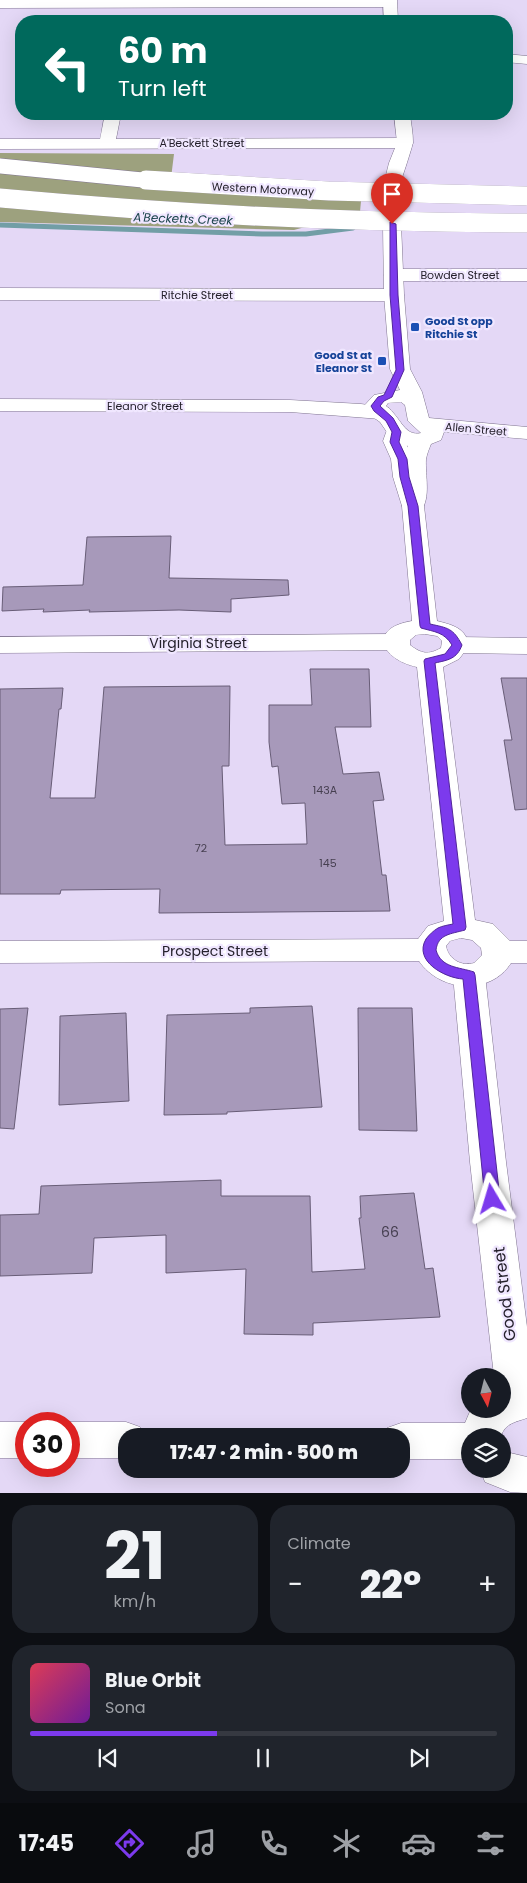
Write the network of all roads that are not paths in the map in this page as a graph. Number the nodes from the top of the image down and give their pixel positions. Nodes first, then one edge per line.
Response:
1 (388, 1) edge
2 (0, 4) edge
3 (132, 6) edge
4 (390, 15) edge
5 (513, 59) edge
6 (527, 60) edge
7 (112, 120) edge
8 (403, 120) edge
9 (405, 143) junction
10 (0, 144) edge
11 (107, 144) junction
12 (0, 166) edge
13 (0, 179) edge
14 (391, 187) tunnel mouth
15 (527, 196) edge
16 (0, 198) edge
17 (527, 206) edge
18 (527, 223) edge
19 (392, 224) tunnel mouth
20 (527, 274) edge
21 (393, 275) junction
22 (0, 294) edge
23 (394, 295) junction
24 (400, 370) junction
25 (414, 402) junction
26 (383, 403) junction
27 (0, 406) edge
28 (396, 432) junction
29 (527, 433) edge
30 (426, 434) junction
31 (413, 506) junction
32 (425, 626) junction
33 (396, 642) junction
34 (0, 645) edge
35 (457, 645) junction
36 (527, 646) edge
37 (429, 661) junction
38 (460, 927) junction
39 (430, 950) junction
40 (0, 952) edge
41 (513, 952) edge
42 (469, 975) junction
43 (512, 1407) edge
44 (484, 1428) edge
45 (0, 1440) edge
46 (15, 1440) edge
47 (80, 1440) edge
48 (118, 1440) edge
49 (410, 1440) edge
50 (461, 1441) edge

1 - 3 main road
1 - 4 main road
2 - 3 main road
5 - 6 main road
7 - 11 main road
8 - 9 main road
9 - 11 main road, A'Beckett Street
9 - 14 main road
10 - 11 main road, A'Beckett Street
12 - 15 main road, Western Motorway, bridge
13 - 17 main road, Western Motorway
16 - 18 main road, bridge
19 - 21 main road
20 - 21 main road, Bowden Street
21 - 23 main road
22 - 23 main road, Ritchie Street
23 - 24 main road
24 - 25 main road
24 - 26 main road
25 - 26 main road, Eleanor Street
25 - 30 main road
26 - 27 main road, Eleanor Street
26 - 28 main road
28 - 30 main road, Allen Street
28 - 31 main road
29 - 30 main road, Allen Street
30 - 31 main road
31 - 32 main road
32 - 33 main road
32 - 35 main road
33 - 34 main road, Virginia Street
33 - 37 main road
35 - 36 main road
35 - 37 main road
37 - 38 main road
38 - 39 main road
38 - 41 main road
39 - 40 main road, Prospect Street
39 - 42 main road
41 - 42 main road
42 - 43 main road, Good Street
43 - 44 main road
45 - 46 main road
47 - 48 main road
49 - 50 main road

